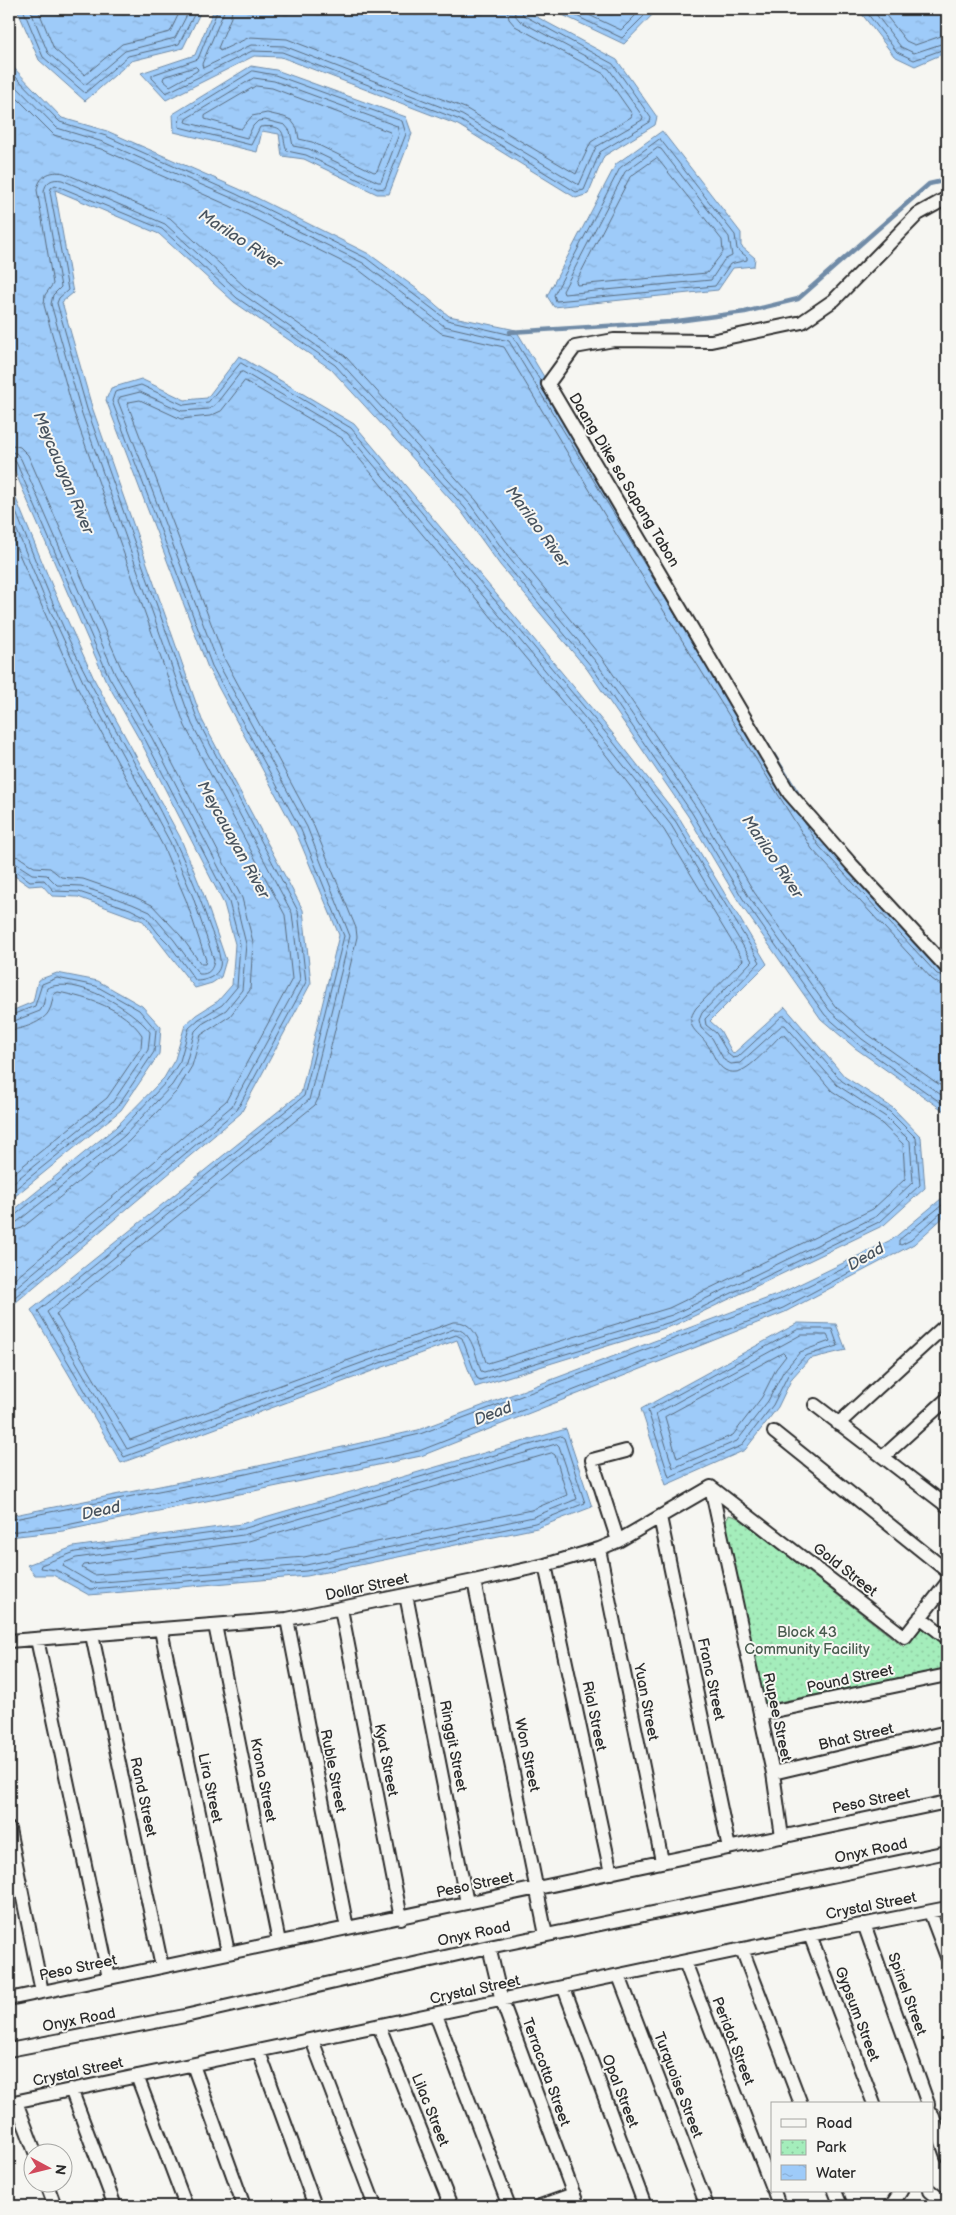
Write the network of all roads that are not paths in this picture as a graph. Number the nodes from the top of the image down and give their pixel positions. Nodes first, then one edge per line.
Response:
1 (947, 198) edge
2 (947, 968) edge
3 (947, 1324) edge
4 (947, 1399) edge
5 (814, 1405) dead end
6 (838, 1424) junction
7 (774, 1432) dead end
8 (626, 1451) dead end
9 (884, 1456) junction
10 (711, 1487) junction
11 (947, 1489) edge
12 (942, 1502) edge
13 (660, 1517) junction
14 (618, 1541) junction
15 (599, 1549) junction
16 (545, 1565) junction
17 (947, 1571) edge
18 (474, 1581) junction
19 (947, 1583) edge
20 (406, 1595) junction
21 (341, 1609) junction
22 (920, 1617) junction
23 (287, 1619) junction
24 (215, 1625) junction
25 (161, 1630) junction
26 (92, 1634) junction
27 (947, 1638) edge
28 (37, 1639) junction
29 (9, 1641) edge
30 (947, 1675) edge
31 (760, 1714) junction
32 (947, 1732) edge
33 (773, 1773) junction
34 (947, 1802) edge
35 (9, 1828) edge
36 (782, 1837) junction
37 (730, 1848) junction
38 (947, 1852) edge
39 (662, 1861) junction
40 (611, 1873) junction
41 (538, 1889) junction
42 (467, 1903) junction
43 (947, 1908) edge
44 (930, 1912) junction
45 (401, 1918) junction
46 (864, 1924) junction
47 (347, 1928) junction
48 (546, 1935) junction
49 (810, 1935) junction
50 (279, 1942) junction
51 (489, 1947) junction
52 (742, 1949) junction
53 (228, 1952) junction
54 (947, 1957) edge
55 (685, 1962) junction
56 (162, 1967) junction
57 (619, 1976) junction
58 (109, 1978) junction
59 (564, 1988) junction
60 (42, 1992) junction
61 (9, 1999) edge
62 (502, 2001) junction
63 (436, 2015) junction
64 (379, 2026) junction
65 (312, 2040) junction
66 (9, 2050) edge
67 (259, 2052) junction
68 (193, 2065) junction
69 (137, 2076) junction
70 (71, 2089) junction
71 (800, 2102) edge
72 (873, 2102) edge
73 (927, 2102) edge
74 (12, 2103) edge
75 (934, 2120) edge
76 (30, 2142) edge
77 (947, 2156) edge
78 (771, 2185) edge
79 (50, 2192) edge
80 (774, 2192) edge
81 (835, 2192) edge
82 (900, 2192) edge
83 (931, 2192) edge
84 (574, 2194) junction
85 (947, 2205) edge
86 (55, 2206) edge
87 (115, 2206) edge
88 (186, 2206) edge
89 (244, 2206) edge
90 (315, 2206) edge
91 (375, 2206) edge
92 (451, 2206) edge
93 (509, 2206) edge
94 (540, 2206) edge
95 (578, 2206) edge
96 (646, 2206) edge
97 (707, 2206) edge
98 (779, 2206) edge
99 (841, 2206) edge
100 (891, 2206) edge

1 - 2 street, Daang Dike sa Sapang Tabon
3 - 6 street
4 - 9 street
5 - 6 street
6 - 9 street
7 - 17 street
8 - 14 street
9 - 12 street
10 - 13 street, Dollar Street
10 - 22 street, Gold Street
10 - 31 street, Rupee Street
11 - 12 street
13 - 14 street, Dollar Street
13 - 37 street, Franc Street
14 - 15 street, Dollar Street
15 - 16 street, Dollar Street
15 - 39 street, Yuan Street
16 - 18 street, Dollar Street
16 - 40 street, Rial Street
18 - 20 street, Dollar Street
18 - 41 street, Won Street
19 - 22 street, Gold Street
20 - 21 street, Dollar Street
20 - 42 street, Ringgit Street
21 - 23 street, Dollar Street
21 - 45 street, Kyat Street
22 - 27 street
23 - 24 street, Dollar Street
23 - 47 street, Ruble Street
24 - 25 street, Dollar Street
24 - 50 street, Krona Street
25 - 26 street, Dollar Street
25 - 53 street, Lira Street
26 - 28 street, Dollar Street
26 - 56 street, Rand Street
28 - 29 street, Dollar Street
28 - 58 street
30 - 31 street, Pound Street
31 - 33 street, Rupee Street
32 - 33 street, Bhat Street
33 - 36 street, Rupee Street
34 - 36 street, Peso Street
35 - 60 street
36 - 37 street, Peso Street
37 - 39 street, Peso Street
38 - 48 street, Onyx Road
39 - 40 street, Peso Street
40 - 41 street, Peso Street
41 - 42 street, Peso Street
41 - 48 street, Won Street
42 - 45 street, Peso Street
43 - 44 street, Crystal Street
44 - 46 street, Crystal Street
44 - 54 street
45 - 47 street, Peso Street
46 - 49 street, Crystal Street
46 - 73 street, Spinel Street
47 - 50 street, Peso Street
48 - 51 street, Onyx Road
49 - 52 street, Crystal Street
49 - 72 street, Gypsum Street
50 - 53 street, Peso Street
51 - 62 street, Terracotta Street
51 - 66 street, Onyx Road
52 - 55 street, Crystal Street
52 - 71 street
53 - 56 street, Peso Street
55 - 57 street, Crystal Street
55 - 78 street, Peridot Street
56 - 58 street, Peso Street
57 - 59 street, Crystal Street
57 - 97 street, Turquoise Street
58 - 60 street, Peso Street
59 - 62 street, Crystal Street
59 - 96 street, Opal Street
60 - 61 street, Peso Street
62 - 63 street, Crystal Street
62 - 84 street, Terracotta Street
63 - 64 street, Crystal Street
63 - 93 street
64 - 65 street, Crystal Street
64 - 92 street, Lilac Street
65 - 67 street, Crystal Street
65 - 91 street
67 - 68 street, Crystal Street
67 - 90 street
68 - 69 street, Crystal Street
68 - 89 street
69 - 70 street, Crystal Street
69 - 88 street
70 - 74 street, Crystal Street
70 - 87 street
74 - 76 street
75 - 77 street
79 - 86 street
80 - 98 street, Peridot Street
81 - 99 street
82 - 100 street
83 - 85 street
84 - 94 street
84 - 95 street, Terracotta Street

